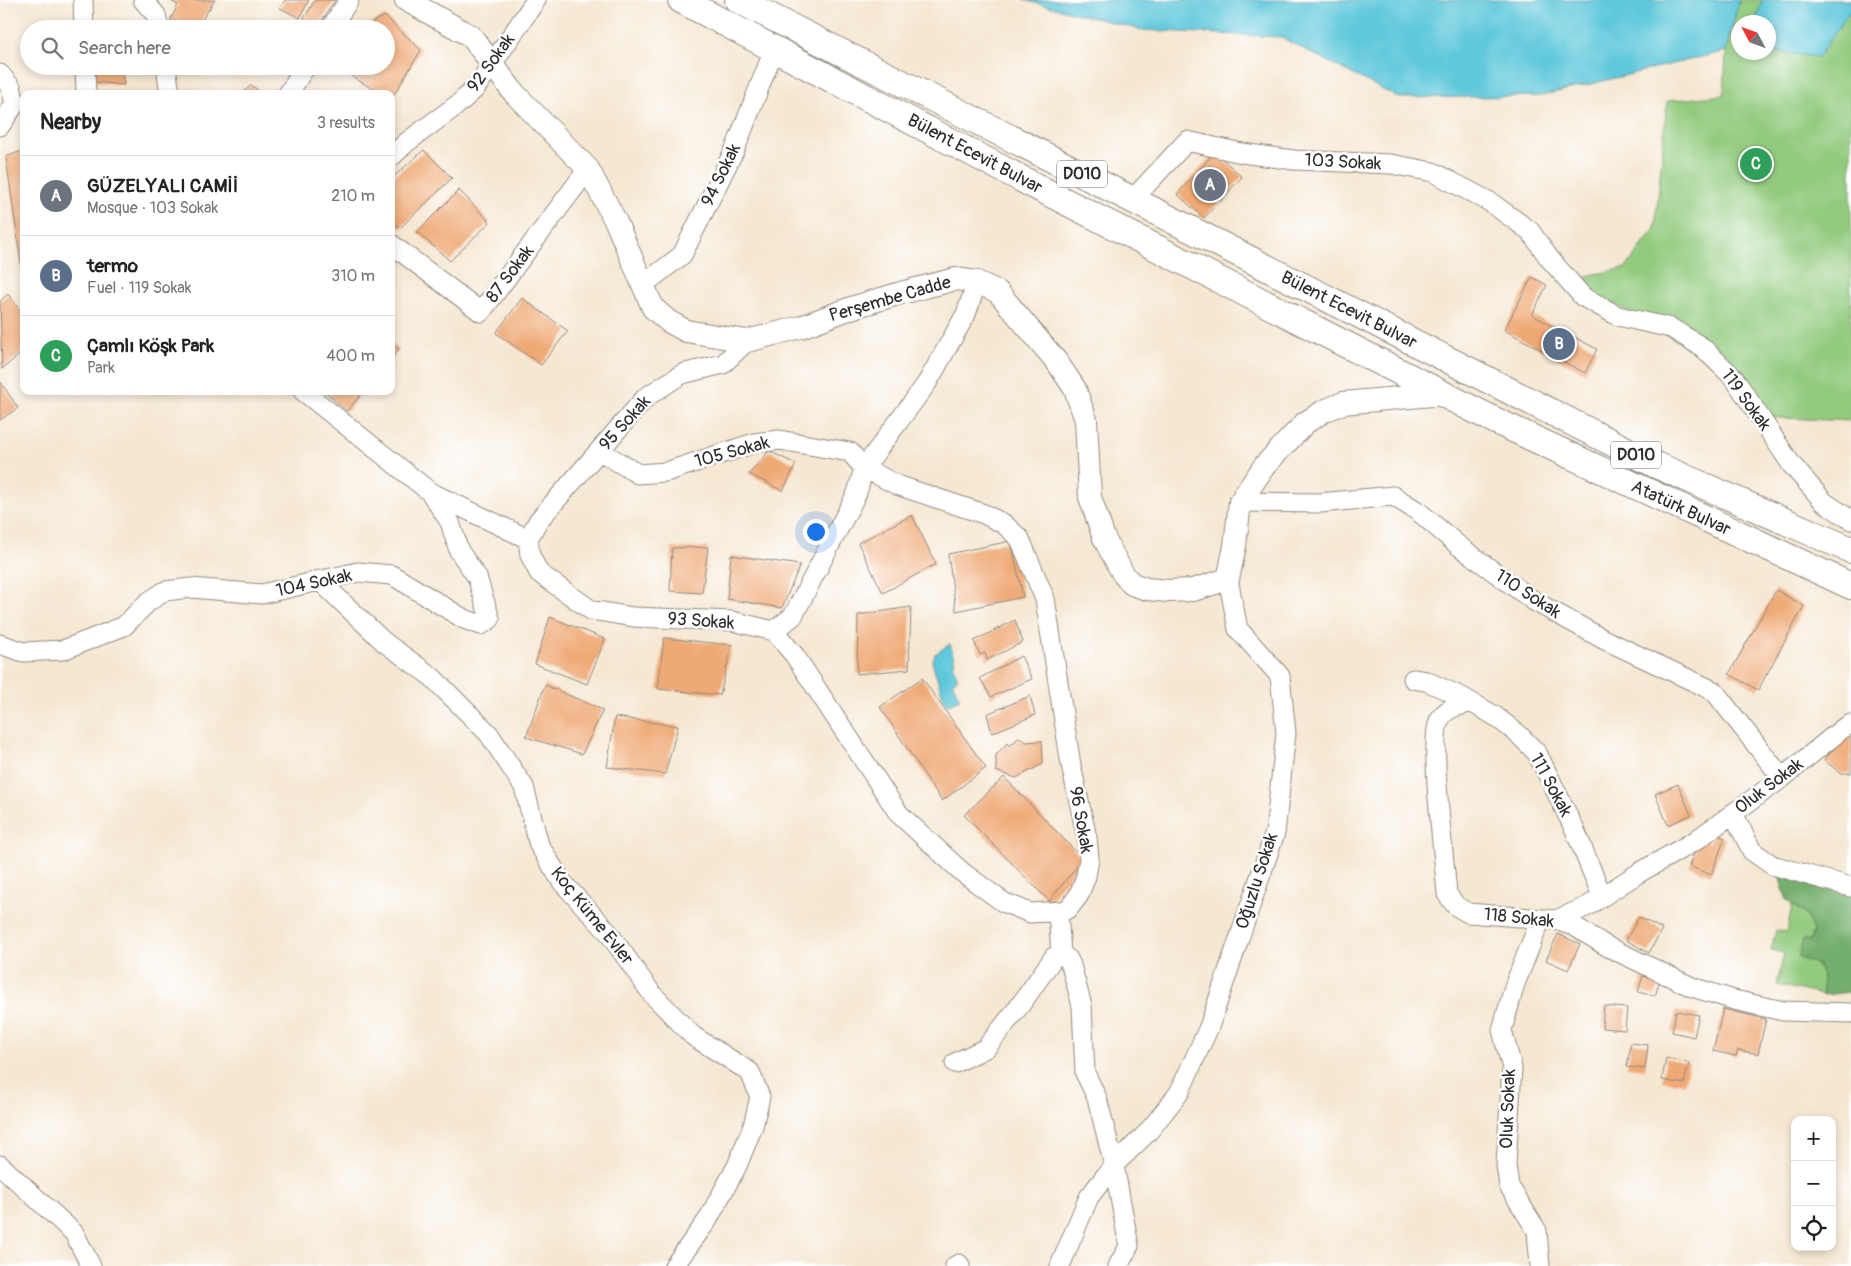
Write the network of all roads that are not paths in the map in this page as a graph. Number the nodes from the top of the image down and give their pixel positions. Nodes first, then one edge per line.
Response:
1 (84, 0) edge
2 (143, 0) edge
3 (348, 0) edge
4 (406, 0) edge
5 (536, 0) edge
6 (681, 0) edge
7 (738, 0) edge
8 (84, 20) edge
9 (157, 20) edge
10 (336, 20) edge
11 (775, 48) junction
12 (492, 62) junction
13 (0, 74) edge
14 (85, 75) edge
15 (167, 75) edge
16 (300, 75) edge
17 (86, 90) edge
18 (169, 90) edge
19 (291, 90) edge
20 (0, 126) edge
21 (395, 153) edge
22 (588, 169) junction
23 (1132, 200) junction
24 (395, 247) edge
25 (1549, 258) joint
26 (977, 282) junction
27 (643, 285) junction
28 (747, 341) junction
29 (1426, 348) joint
30 (1404, 374) joint
31 (1443, 394) junction
32 (308, 395) edge
33 (600, 451) junction
34 (864, 468) junction
35 (430, 492) junction
36 (1240, 502) junction
37 (1851, 520) edge
38 (528, 539) junction
39 (1851, 550) edge
40 (1228, 579) junction
41 (319, 580) junction
42 (1851, 586) edge
43 (774, 631) junction
44 (0, 644) edge
45 (1413, 679) dead end
46 (1470, 702) junction
47 (1851, 724) edge
48 (1782, 778) junction
49 (1733, 813) junction
50 (1851, 887) edge
51 (1602, 896) junction
52 (1058, 911) junction
53 (1548, 920) junction
54 (1061, 954) junction
55 (1851, 1013) edge
56 (955, 1064) dead end
57 (0, 1165) edge
58 (1114, 1165) junction
59 (90, 1266) edge
60 (674, 1266) edge
61 (955, 1266) edge
62 (960, 1266) edge
63 (1060, 1266) edge
64 (1118, 1266) edge
65 (1540, 1266) edge

1 - 8 street
2 - 9 street
3 - 10 street
4 - 12 main road, Perşembe Cadde
5 - 12 street, 92 Sokak
6 - 11 highway, Bülent Ecevit Bulvar
7 - 23 highway, Bülent Ecevit Bulvar / D010
11 - 27 street, 94 Sokak
11 - 30 highway, Bülent Ecevit Bulvar
12 - 21 street, 92 Sokak
12 - 22 main road, Perşembe Cadde
13 - 20 street
14 - 17 street
15 - 18 street
16 - 19 street
22 - 24 street, 87 Sokak
22 - 27 main road, Perşembe Cadde
23 - 25 street, 103 Sokak
23 - 29 highway, Bülent Ecevit Bulvar / D010
25 - 37 street, 119 Sokak
26 - 28 main road, Perşembe Cadde
26 - 34 street
26 - 40 main road, Perşembe Cadde
27 - 28 main road, Perşembe Cadde
28 - 33 street, 95 Sokak
29 - 39 highway, Atatürk Bulvar / D010
30 - 31 highway, Atatürk Bulvar
31 - 36 main road
31 - 42 highway, Atatürk Bulvar
32 - 35 street
33 - 34 street, 105 Sokak
33 - 38 street, 95 Sokak
34 - 43 street
34 - 52 street, 96 Sokak
35 - 38 street
35 - 41 street, 104 Sokak
36 - 40 main road
36 - 48 street, 110 Sokak
38 - 43 street, 93 Sokak
40 - 58 street, Oğuzlu Sokak
41 - 44 street, 104 Sokak
41 - 60 street, Koç Küme Evler
43 - 52 street
45 - 46 street, 111 Sokak
46 - 51 street, 111 Sokak
46 - 53 street, 118 Sokak
47 - 48 street, Oluk Sokak
48 - 49 street, Oluk Sokak
49 - 50 street
49 - 51 street, Oluk Sokak
51 - 53 street, Oluk Sokak
52 - 54 street
53 - 55 street, 118 Sokak
53 - 65 street, Oluk Sokak
54 - 56 street
54 - 58 street
57 - 59 street
58 - 63 street
58 - 64 street
61 - 62 street

